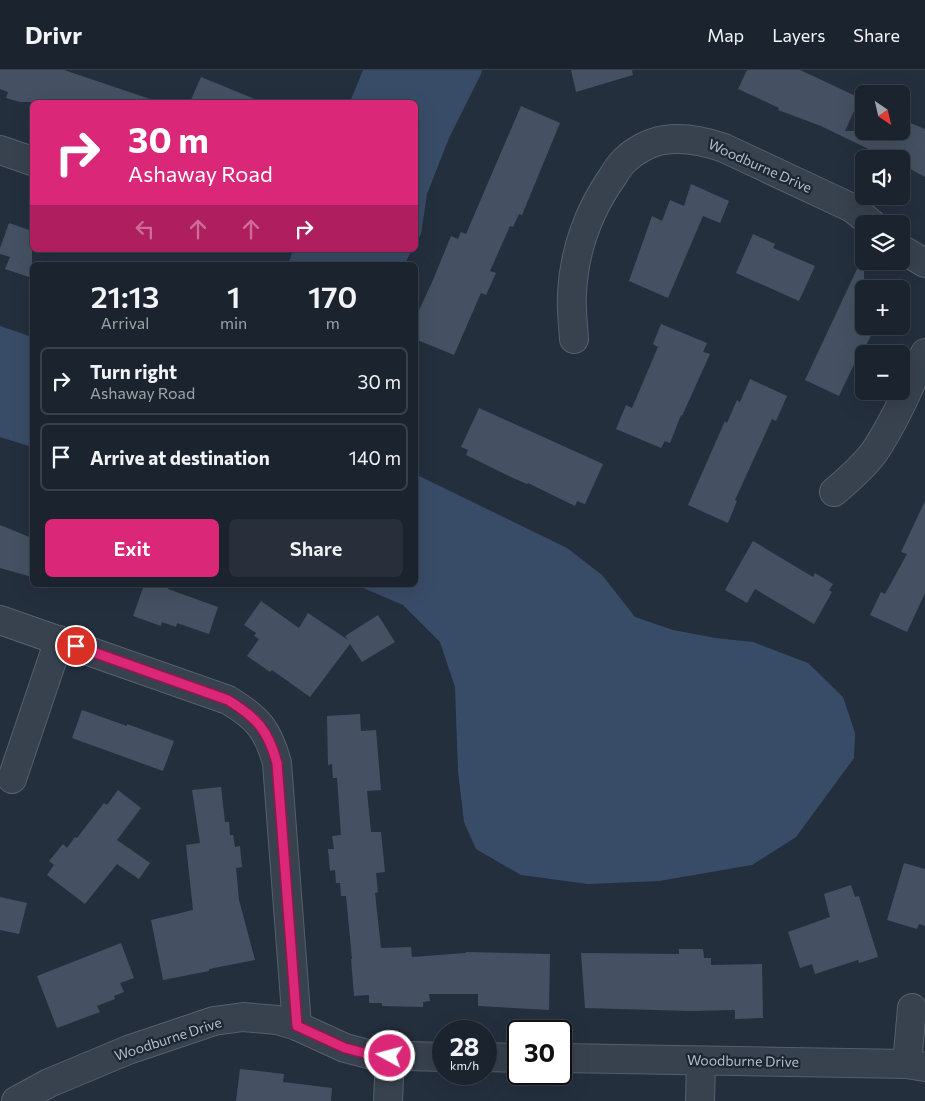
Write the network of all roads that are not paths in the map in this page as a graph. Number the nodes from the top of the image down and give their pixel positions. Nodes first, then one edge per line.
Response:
1 (0, 150) edge
2 (30, 160) edge
3 (861, 215) edge
4 (910, 254) edge
5 (925, 263) edge
6 (574, 338) dead end
7 (925, 353) edge
8 (834, 492) dead end
9 (0, 620) edge
10 (59, 640) junction
11 (12, 779) dead end
12 (912, 1008) dead end
13 (297, 1026) junction
14 (390, 1056) junction
15 (432, 1057) edge
16 (572, 1058) edge
17 (700, 1060) junction
18 (916, 1066) edge
19 (16, 1101) edge
20 (388, 1101) edge
21 (700, 1101) edge

1 - 2 street
3 - 6 street, Woodburne Drive
4 - 5 street
7 - 8 street
9 - 10 street
10 - 11 street
10 - 13 street
12 - 18 street
13 - 14 street, Woodburne Drive
13 - 19 street, Woodburne Drive
14 - 15 street, Woodburne Drive
14 - 20 street
16 - 17 street, Woodburne Drive
17 - 18 street, Woodburne Drive
17 - 21 street

